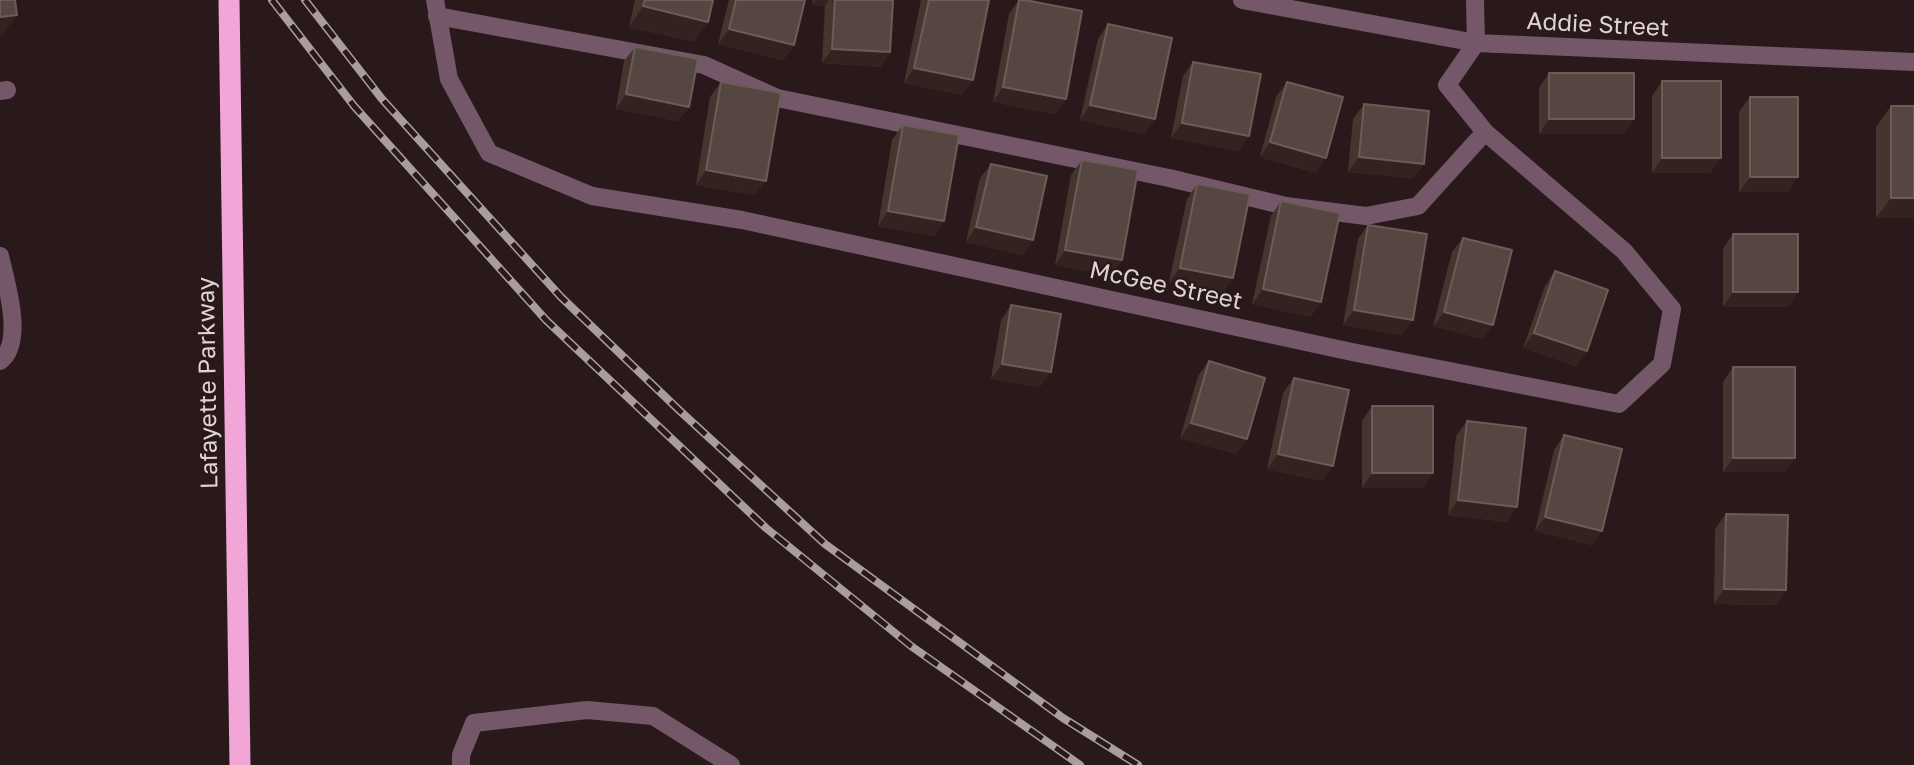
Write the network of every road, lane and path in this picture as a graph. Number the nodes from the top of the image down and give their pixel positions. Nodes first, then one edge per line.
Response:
1 (229, 0) edge
2 (1242, 0) edge
3 (1475, 0) edge
4 (436, 8) edge
5 (1476, 43) junction
6 (1914, 62) edge
7 (1485, 132) junction
8 (0, 256) edge
9 (0, 361) edge
10 (240, 765) edge
11 (461, 765) edge
12 (731, 765) edge

1 - 10 highway, Lafayette Parkway
2 - 5 street, Addie Street
3 - 5 street
4 - 7 street, McGee Street
4 - 7 street, McGee Street
5 - 6 street, Addie Street
5 - 7 street, McGee Street
8 - 9 street
11 - 12 street

